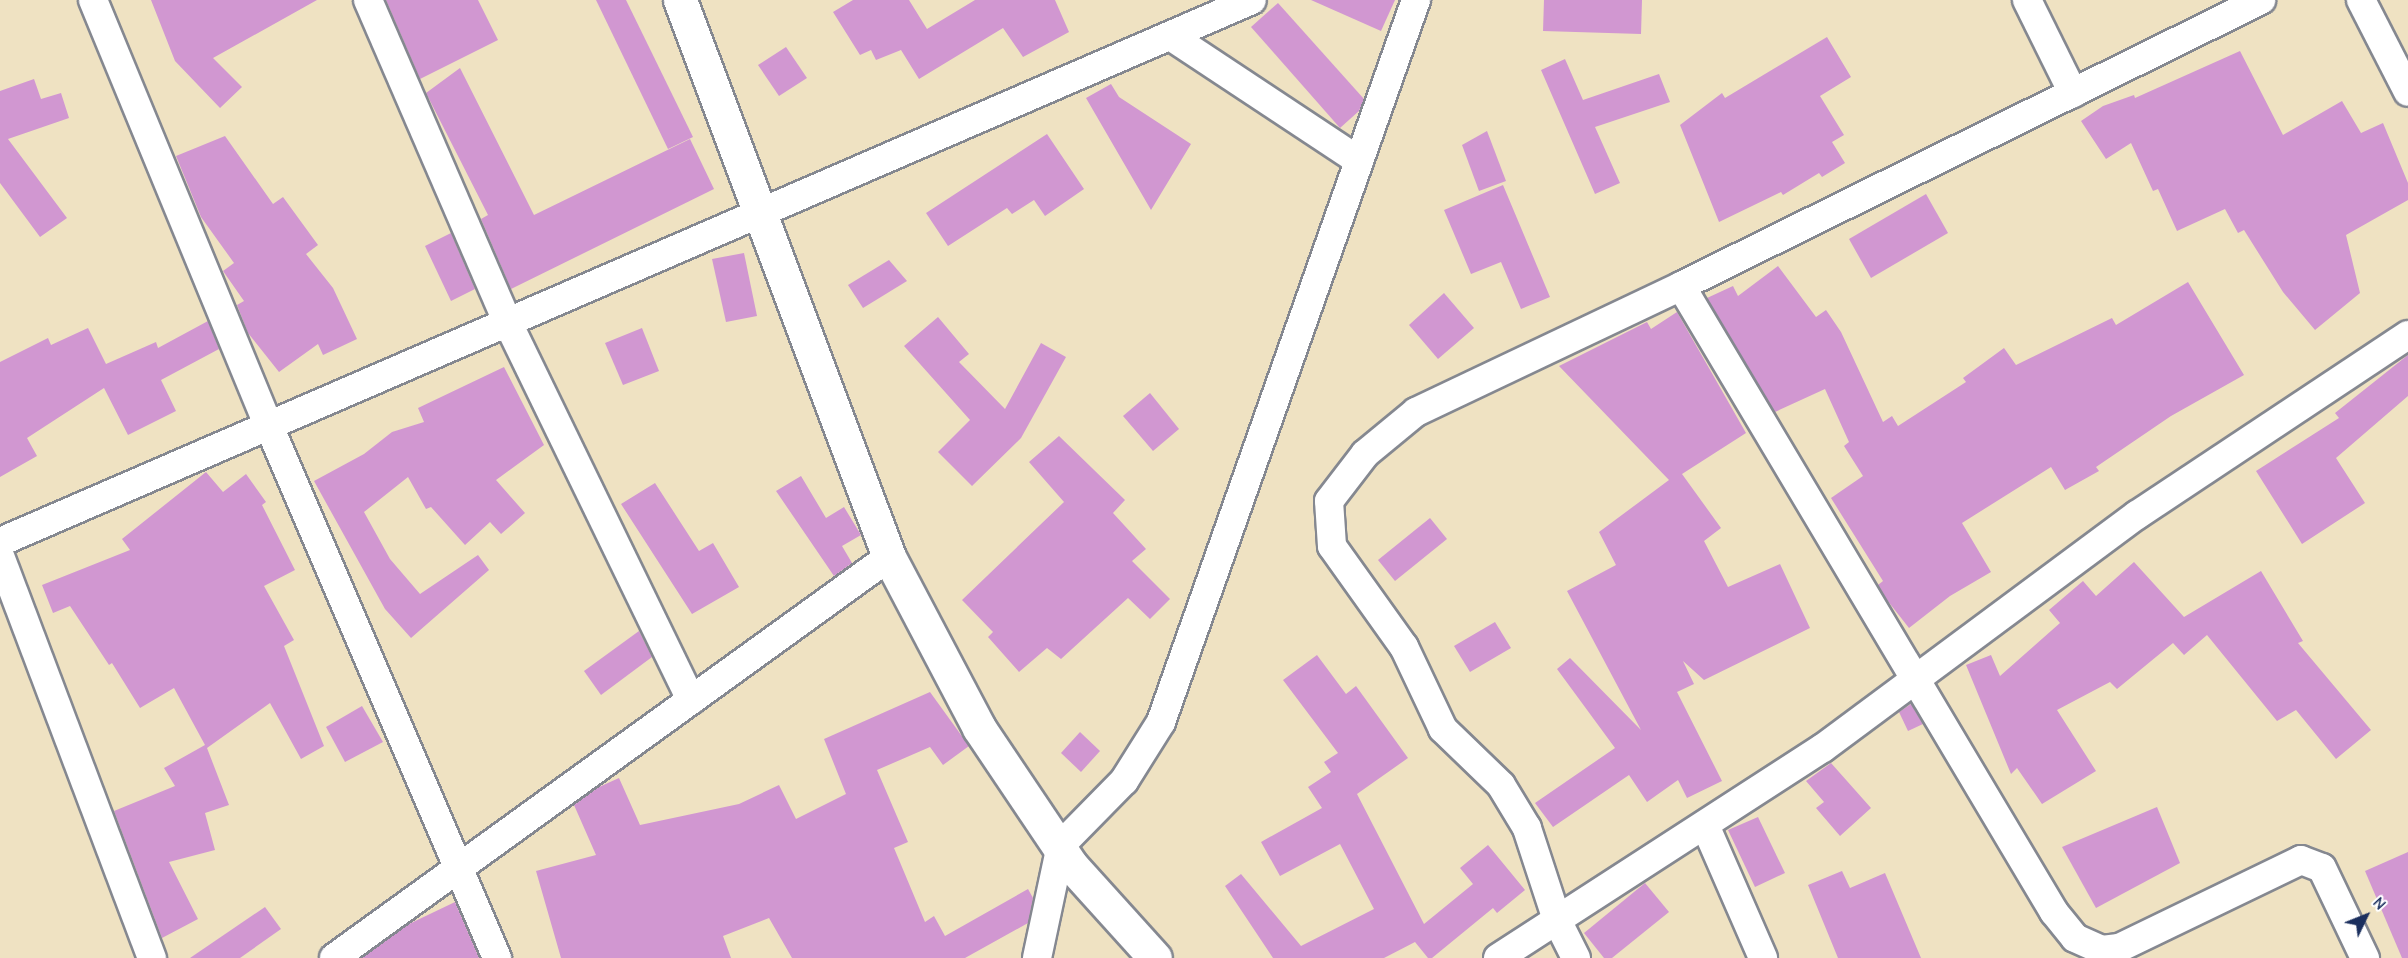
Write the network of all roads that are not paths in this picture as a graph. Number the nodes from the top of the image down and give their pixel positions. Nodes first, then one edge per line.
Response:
1 (93, 0) edge
2 (368, 0) edge
3 (680, 0) edge
4 (1252, 0) edge
5 (1416, 0) edge
6 (2027, 0) edge
7 (2261, 0) edge
8 (2361, 0) edge
9 (1172, 37) junction
10 (2408, 92) edge
11 (2073, 93) junction
12 (1359, 161) junction
13 (761, 214) junction
14 (1681, 286) junction
15 (508, 323) junction
16 (2408, 335) edge
17 (269, 426) junction
18 (0, 542) edge
19 (0, 556) edge
20 (889, 557) junction
21 (1917, 679) junction
22 (691, 700) junction
23 (1705, 825) junction
24 (1066, 855) junction
25 (457, 869) junction
26 (1557, 920) junction
27 (152, 958) edge
28 (334, 958) edge
29 (497, 958) edge
30 (1037, 958) edge
31 (1155, 958) edge
32 (1498, 958) edge
33 (1576, 958) edge
34 (1763, 958) edge
35 (2365, 958) edge

1 - 17 street
2 - 15 street
3 - 13 street
4 - 9 street
5 - 12 street
6 - 11 street
7 - 11 street
8 - 10 street
9 - 12 street
9 - 13 street
11 - 14 street
12 - 24 street
13 - 15 street
13 - 20 street
14 - 21 street
14 - 26 street
15 - 17 street
15 - 22 street
16 - 21 street
17 - 18 street
17 - 25 street
19 - 27 street
20 - 22 street
20 - 24 street
21 - 23 street
21 - 35 street
22 - 25 street
23 - 26 street
23 - 34 street
24 - 30 street
24 - 31 street
25 - 28 street
25 - 29 street
26 - 32 street
26 - 33 street

